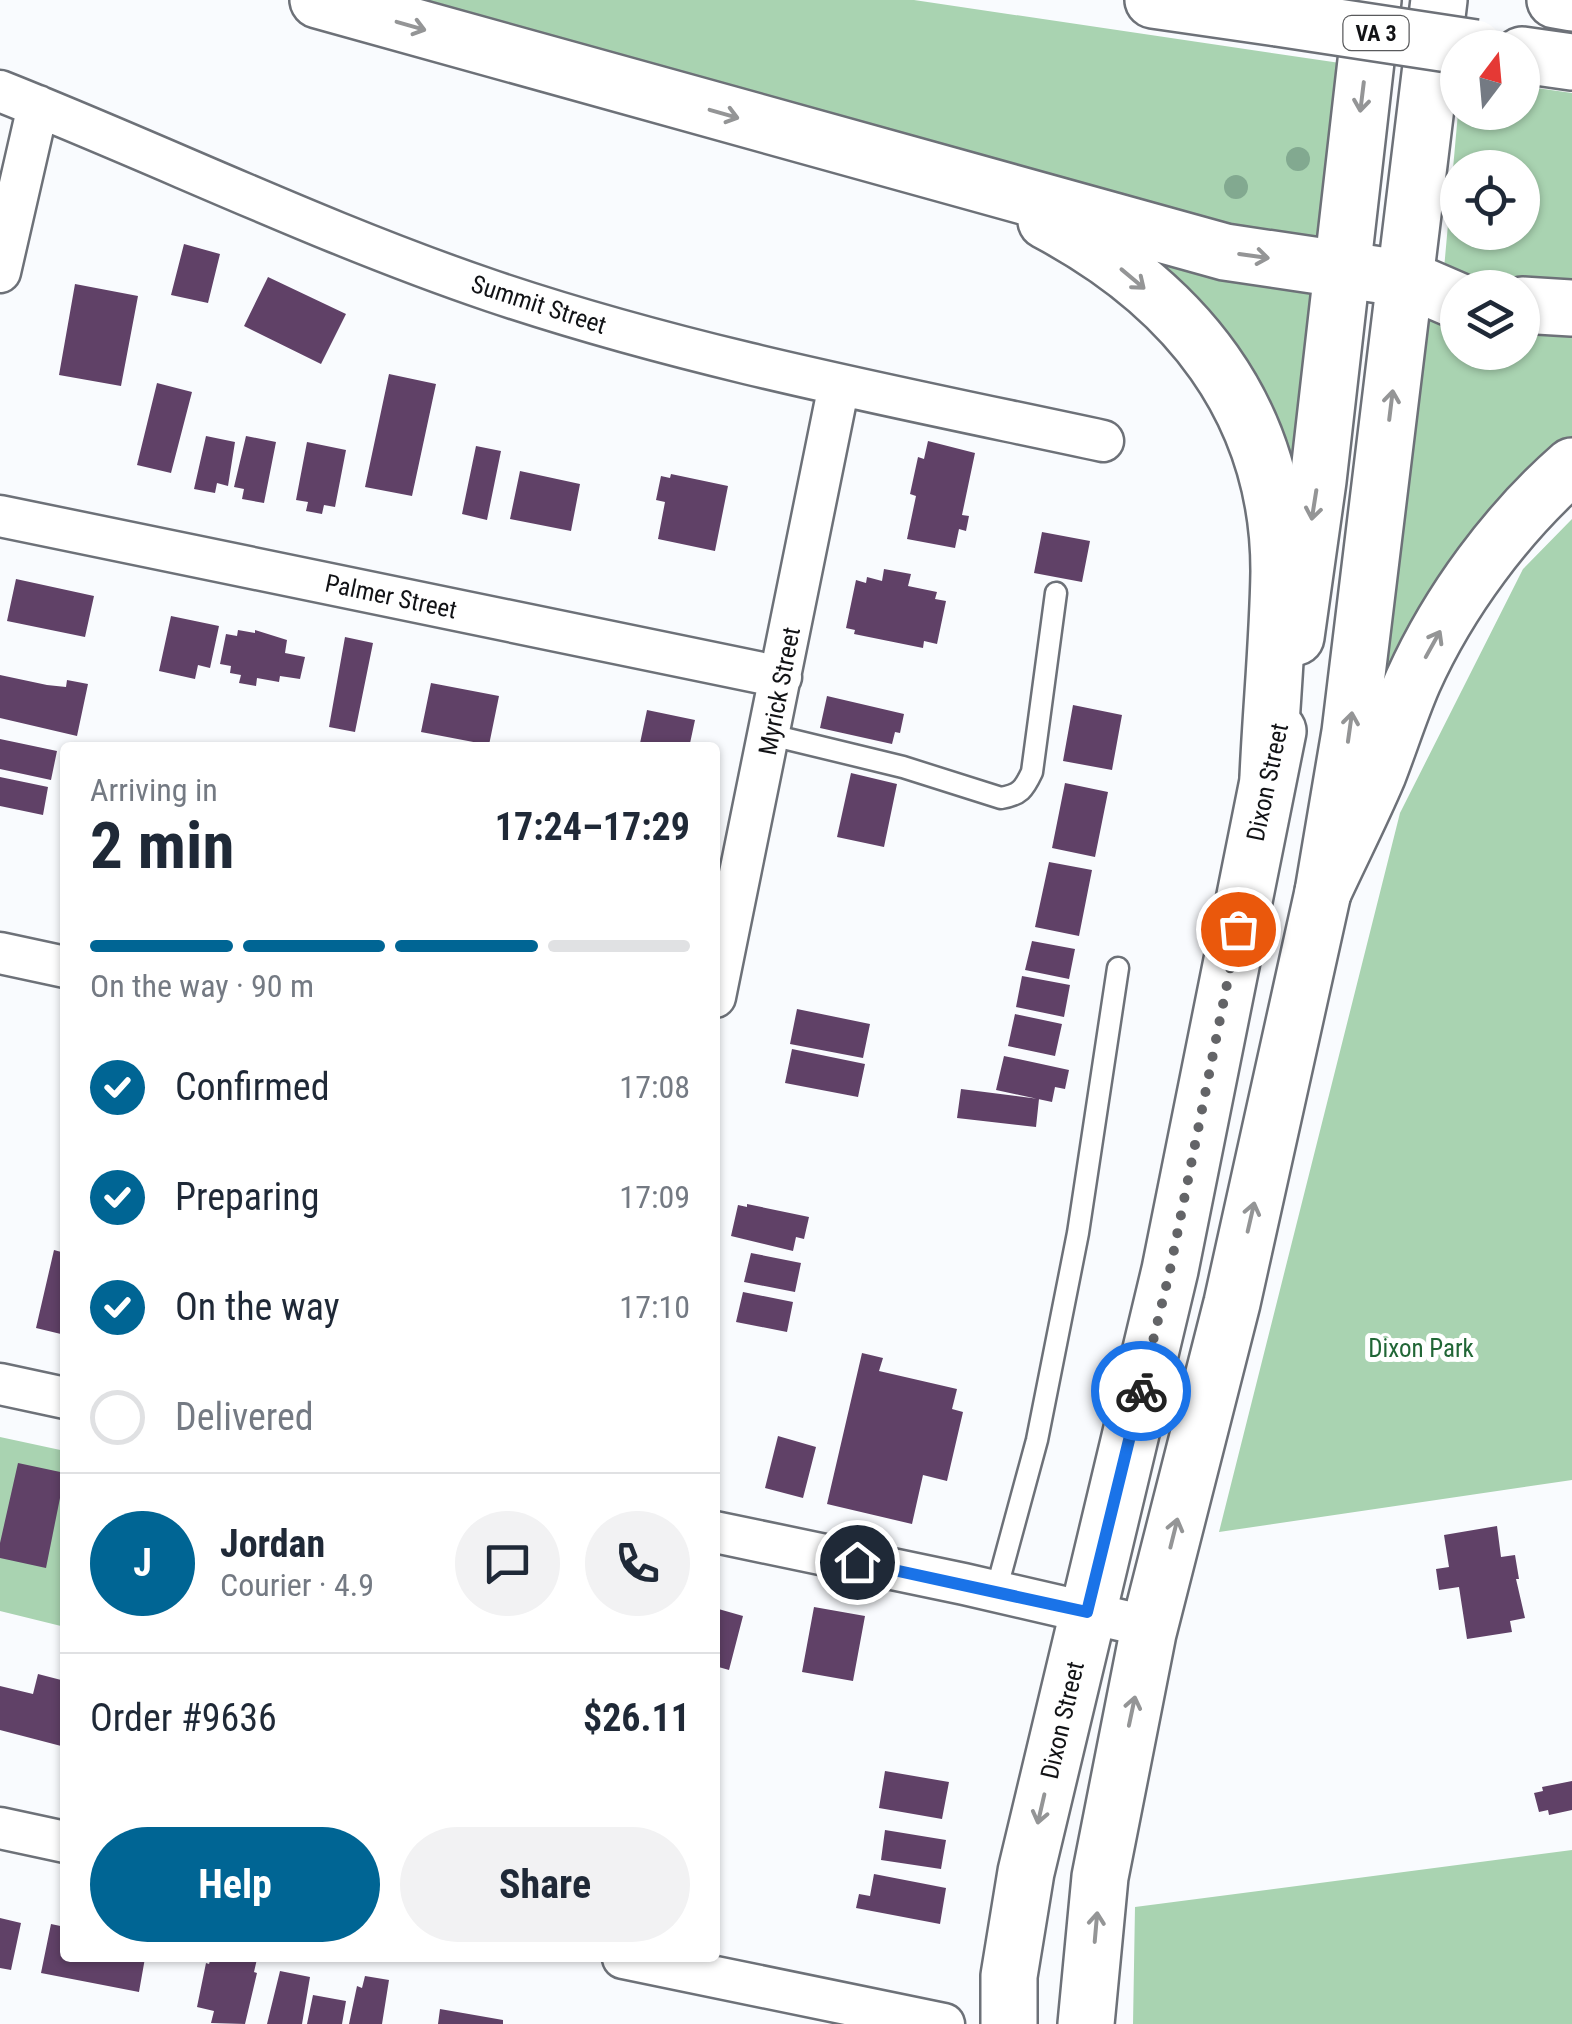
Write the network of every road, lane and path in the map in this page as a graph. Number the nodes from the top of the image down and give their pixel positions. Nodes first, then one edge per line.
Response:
1 (318, 0) edge
2 (1153, 0) edge
3 (1373, 0) edge
4 (1439, 0) edge
5 (1555, 0) edge
6 (1572, 3) edge
7 (1440, 43) edge
8 (1540, 57) edge
9 (1572, 62) edge
10 (0, 91) edge
11 (38, 106) junction
12 (957, 180) junction
13 (1342, 269) junction
14 (0, 272) edge
15 (1407, 279) junction
16 (1440, 293) edge
17 (1540, 307) edge
18 (1572, 308) edge
19 (840, 385) junction
20 (1103, 441) dead end
21 (1572, 466) edge
22 (0, 516) edge
23 (1056, 592) dead end
24 (781, 677) junction
25 (770, 734) junction
26 (1268, 778) junction
27 (1323, 892) junction
28 (0, 953) edge
29 (60, 966) edge
30 (1118, 968) dead end
31 (720, 973) edge
32 (0, 1384) edge
33 (60, 1397) edge
34 (720, 1533) edge
35 (996, 1591) junction
36 (1087, 1612) junction
37 (1150, 1627) junction
38 (0, 1828) edge
39 (60, 1841) edge
40 (642, 1962) edge
41 (944, 2024) edge
42 (1009, 2024) edge
43 (1086, 2024) edge

1 -> 12 main road
2 - 7 main road, VA 3, bridge
3 -> 13 main road, Dixon Street
4 - 15 main road
5 - 6 main road
8 - 9 main road
10 - 11 street, Summit Street
11 - 14 street
11 - 19 street, Summit Street
12 -> 13 main road
12 -> 26 main road
13 - 15 main road
13 -> 26 main road, Dixon Street
15 - 16 main road
27 -> 15 main road
17 - 18 main road
19 - 20 street, Summit Street
19 - 24 street, Myrick Street
27 -> 21 main road
22 - 24 street, Palmer Street
23 - 25 lane
24 - 25 street, Myrick Street
25 - 31 street, Myrick Street
26 - 36 main road, Dixon Street
37 -> 27 main road
28 - 29 street
30 - 35 lane
32 - 33 street
34 - 35 street
35 - 36 street
36 - 37 street
36 -> 42 main road, Dixon Street
43 -> 37 main road
38 - 39 street
40 - 41 street

